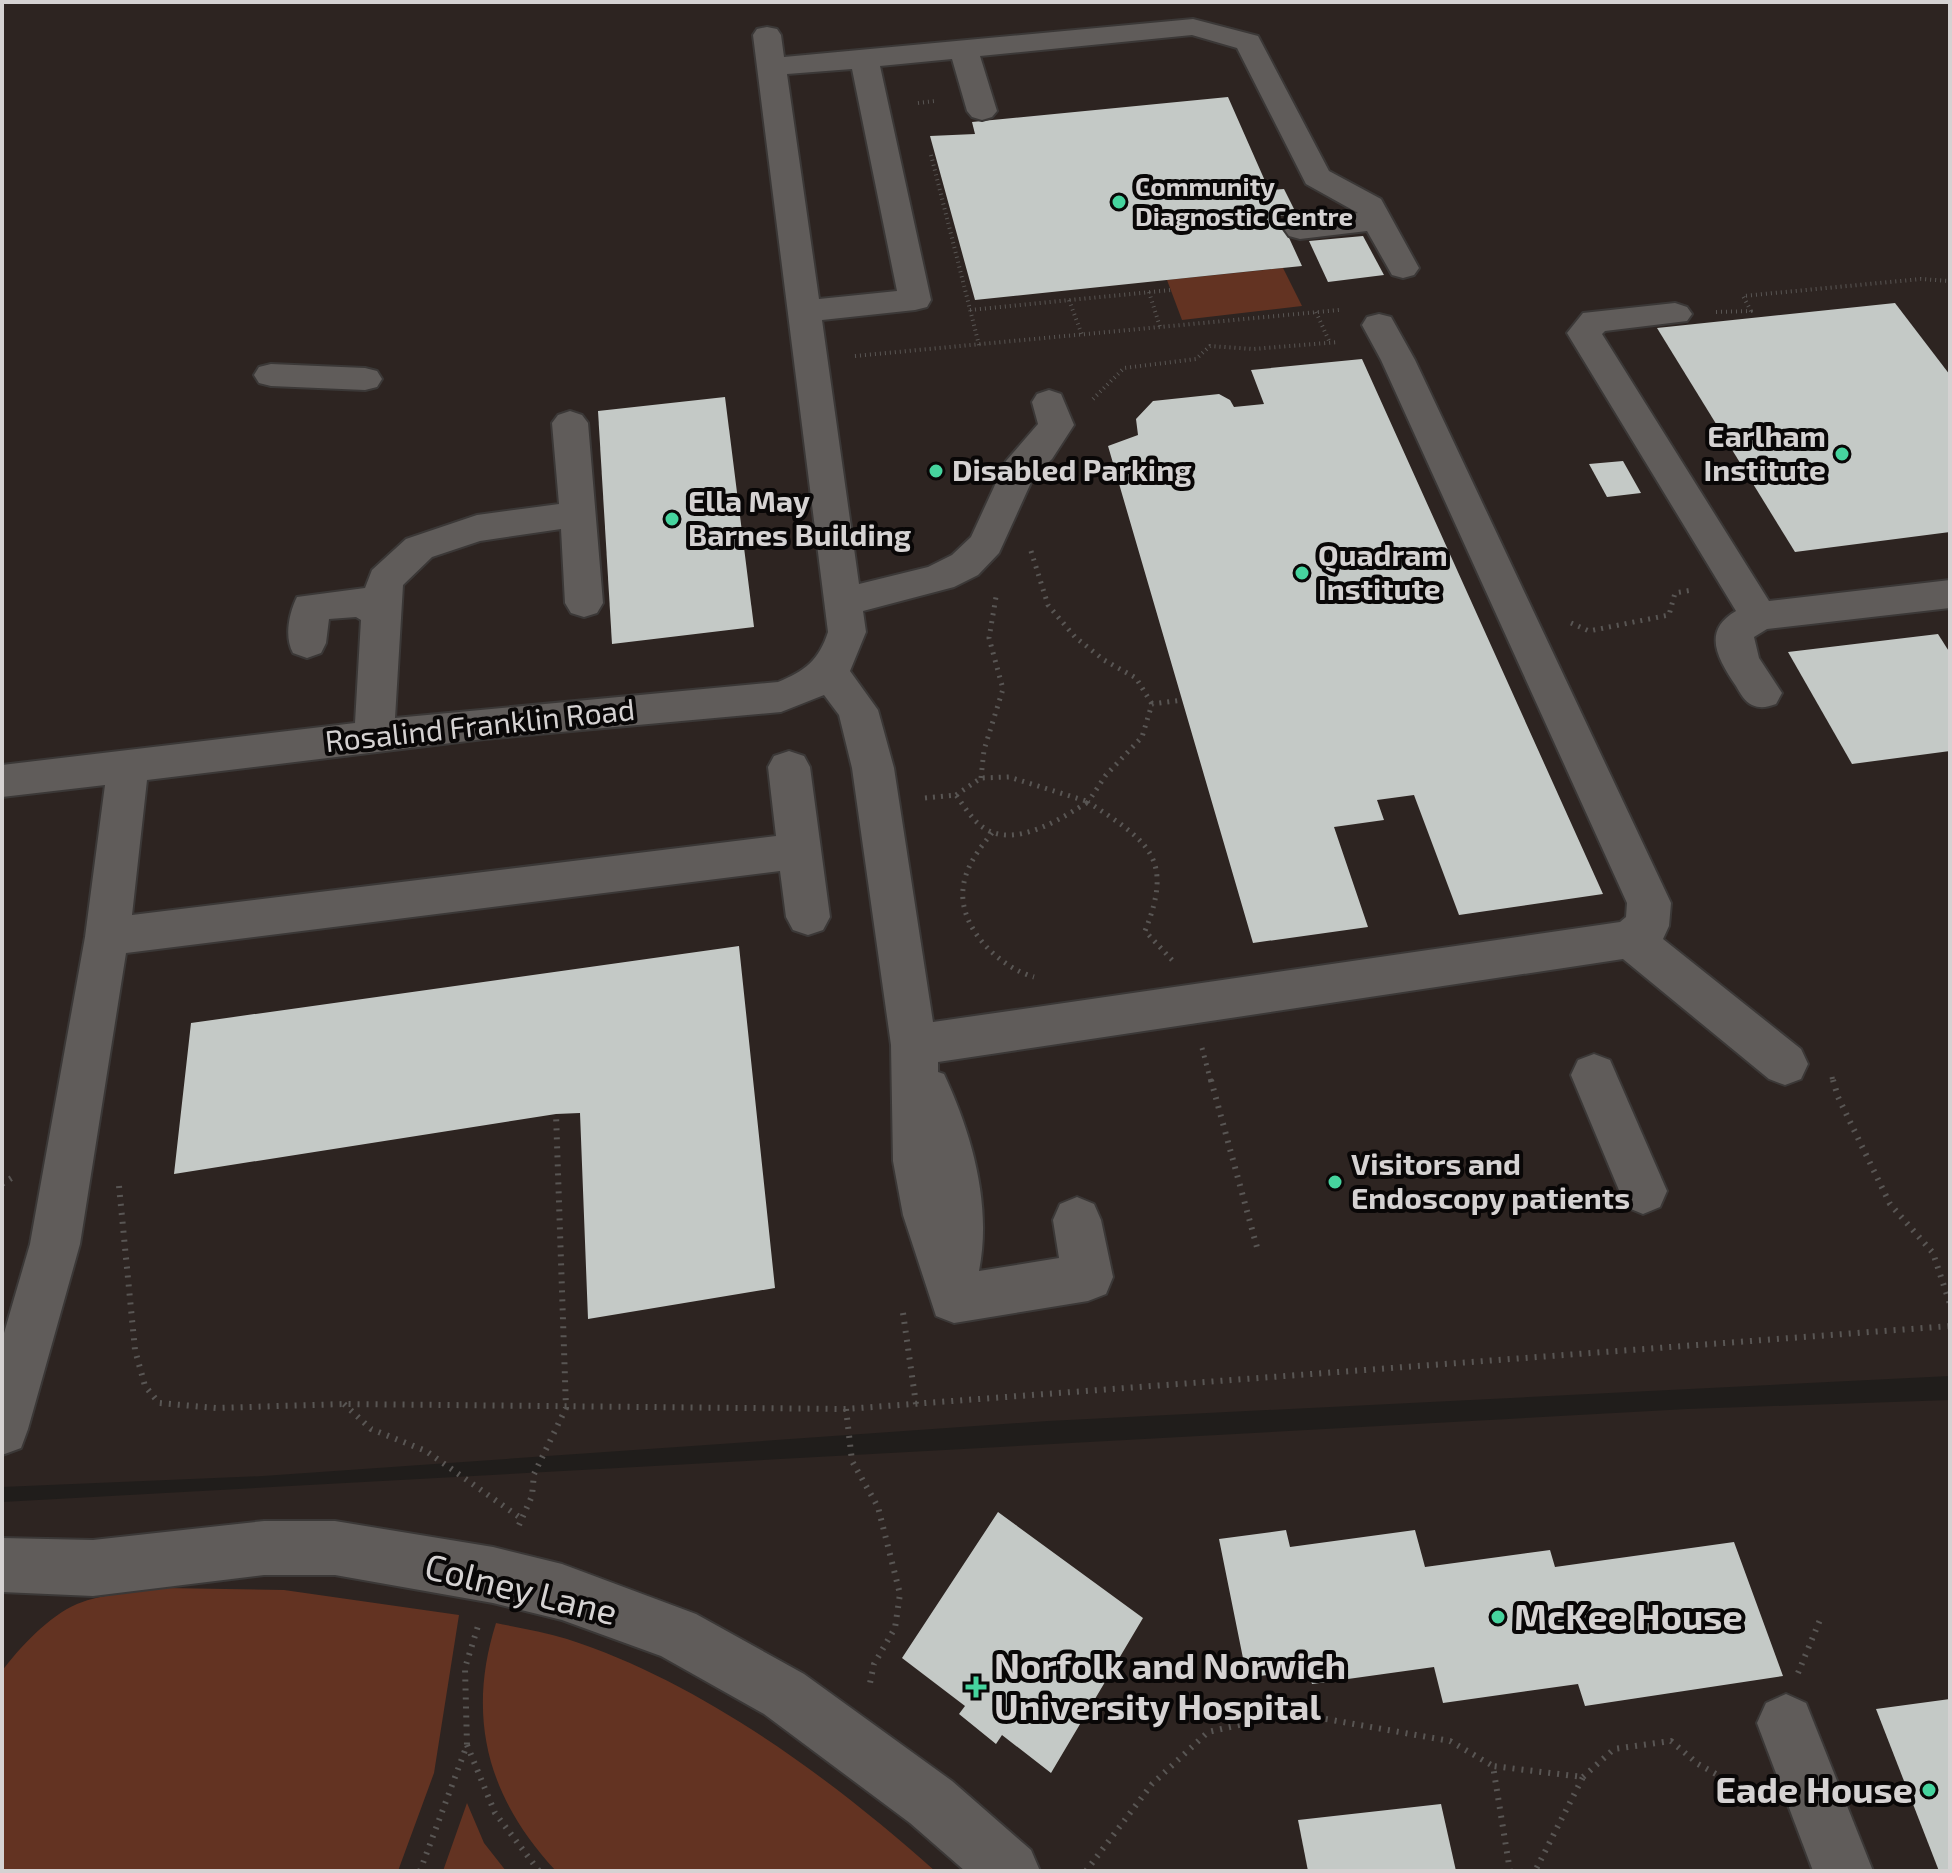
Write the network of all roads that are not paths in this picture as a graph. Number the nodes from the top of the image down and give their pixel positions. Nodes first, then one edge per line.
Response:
1 (963, 49) junction
2 (864, 59) junction
3 (982, 111) road end
4 (1377, 220) junction
5 (1300, 229) dead end
6 (1403, 268) dead end
7 (803, 311) junction
8 (1675, 314) road end
9 (1370, 324) road end
10 (271, 375) dead end
11 (365, 379) dead end
12 (1049, 402) dead end
13 (570, 423) dead end
14 (578, 514) junction
15 (1950, 594) edge
16 (842, 601) junction
17 (584, 603) dead end
18 (380, 615) junction
19 (1759, 616) junction
20 (309, 625) dead end
21 (828, 672) junction
22 (1762, 693) dead end
23 (374, 736) junction
24 (126, 766) junction
25 (789, 767) dead end
26 (2, 781) edge
27 (799, 851) junction
28 (808, 917) dead end
29 (107, 937) junction
30 (1631, 939) junction
31 (914, 1045) junction
32 (1785, 1064) dead end
33 (1594, 1075) dead end
34 (1643, 1191) dead end
35 (1077, 1220) dead end
36 (2, 1429) edge
37 (2, 1565) edge
38 (1786, 1723) dead end
39 (1010, 1871) edge
40 (1843, 1871) edge

1 - 2 street
1 - 3 street
1 - 4 street
2 - 7 street
2 - 7 street
4 - 5 street
4 - 6 street
7 - 16 street
8 - 19 street
9 - 30 street
10 - 11 street
12 - 16 street
13 - 14 street
14 - 17 street
14 - 18 street
15 - 19 street
16 - 21 street
18 - 20 street
18 - 23 street
19 - 22 street
21 - 23 street, Rosalind Franklin Road
21 - 31 street
23 - 24 street, Rosalind Franklin Road
24 - 26 street, Rosalind Franklin Road
24 - 29 street
25 - 27 street
27 - 28 street
27 - 29 street
29 - 36 street
30 - 31 street
30 - 32 street
31 - 35 street
33 - 34 street
37 - 39 street, Colney Lane
38 - 40 street

